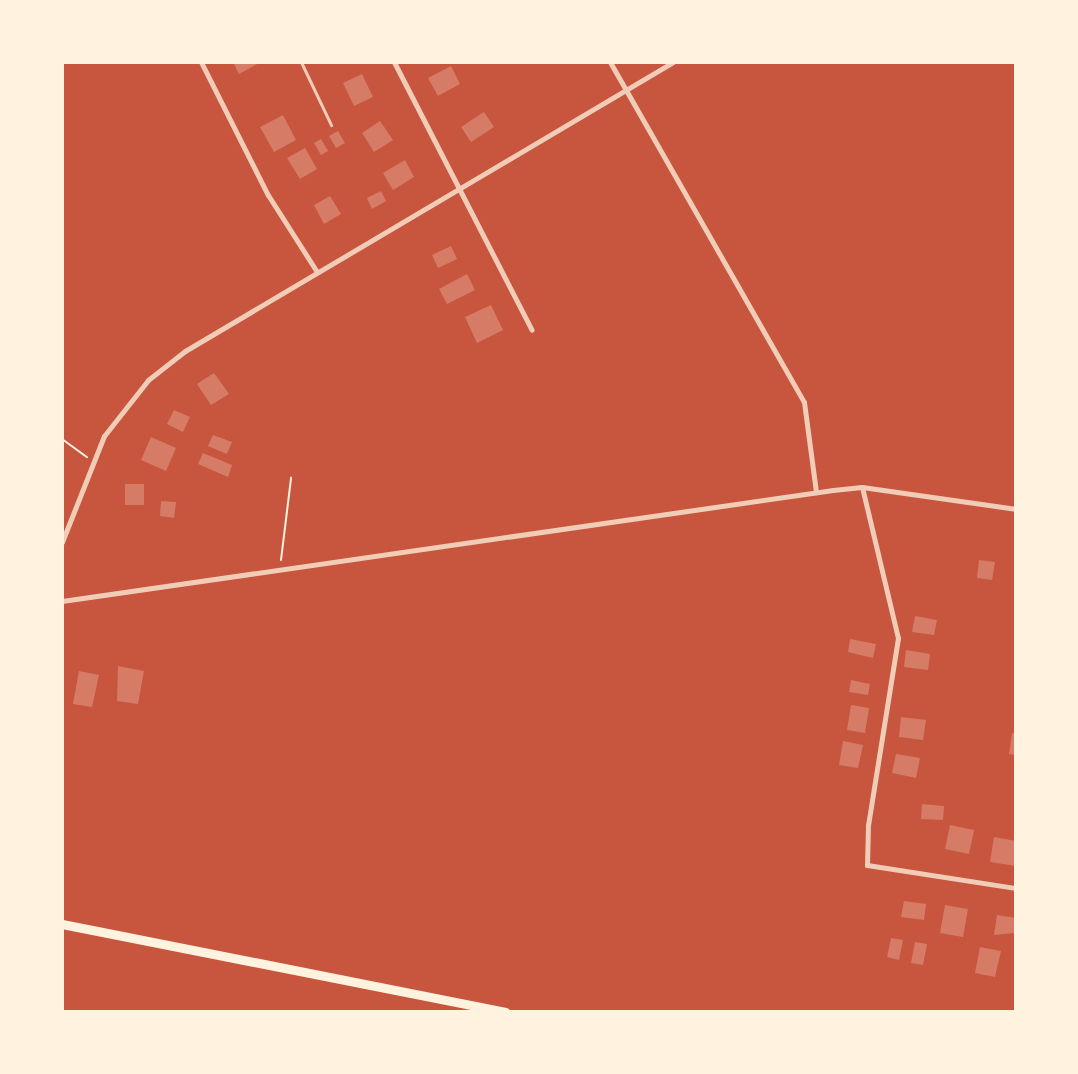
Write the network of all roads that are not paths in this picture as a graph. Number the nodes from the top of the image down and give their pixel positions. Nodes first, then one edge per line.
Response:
1 (201, 62) edge
2 (301, 62) edge
3 (394, 62) edge
4 (610, 62) edge
5 (673, 62) edge
6 (624, 92) junction
7 (331, 125) dead end
8 (462, 189) junction
9 (317, 272) junction
10 (532, 330) dead end
11 (862, 487) junction
12 (816, 493) junction
13 (1016, 509) edge
14 (62, 542) edge
15 (62, 601) edge
16 (1016, 888) edge
17 (62, 924) edge
18 (505, 1012) edge

1 - 9 street
2 - 7 lane
3 - 8 street
4 - 6 street
5 - 6 street
6 - 8 street
6 - 12 street
8 - 9 street
8 - 10 street
9 - 14 street
11 - 12 street
11 - 13 street
11 - 16 street
12 - 15 street
17 - 18 main road

